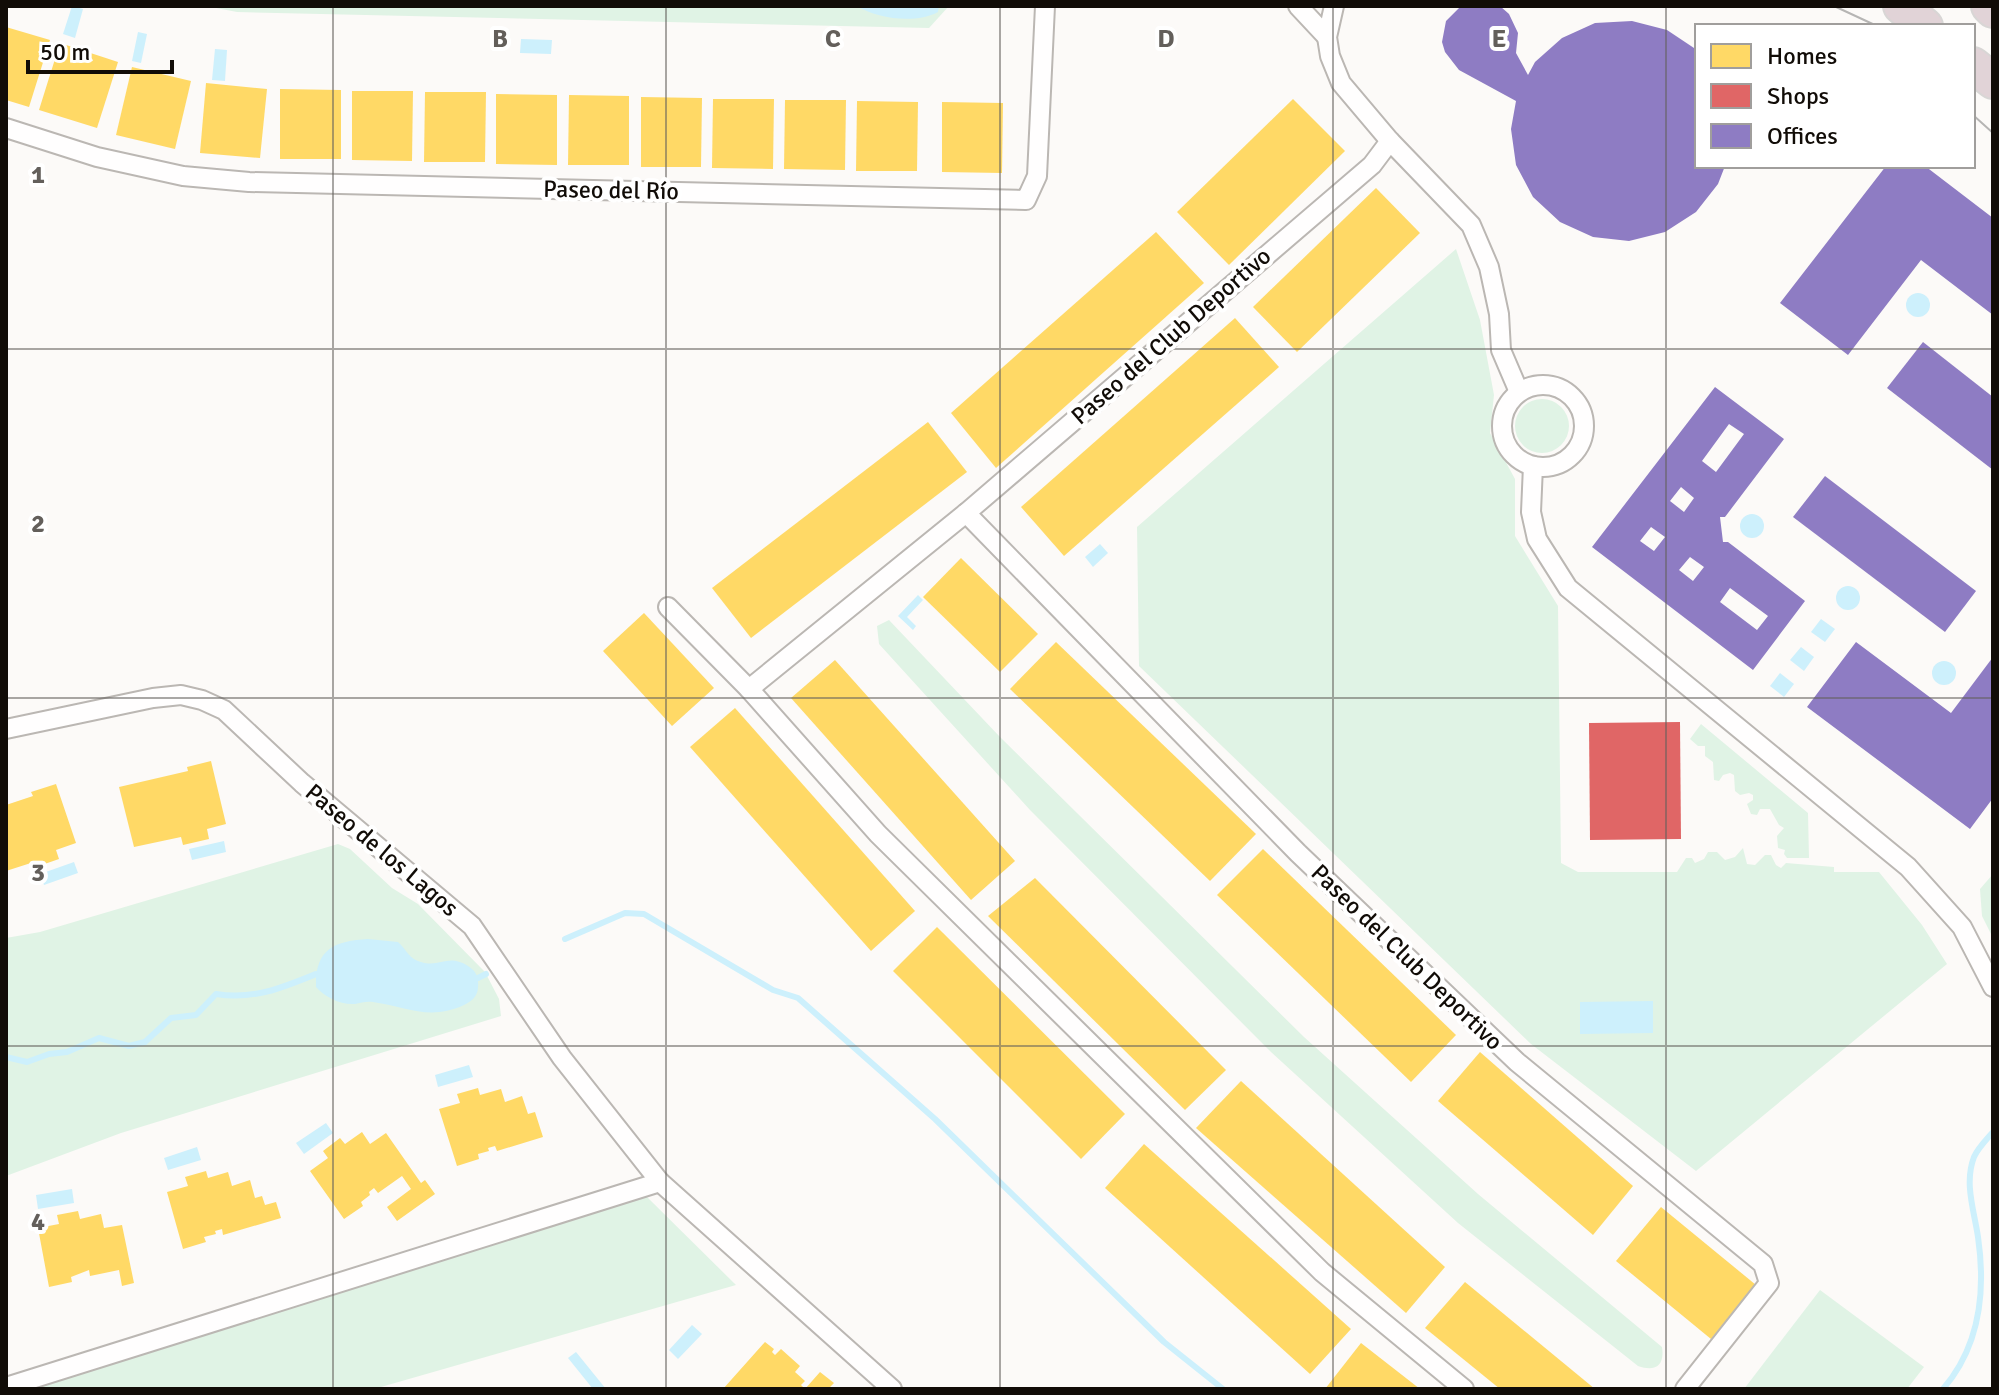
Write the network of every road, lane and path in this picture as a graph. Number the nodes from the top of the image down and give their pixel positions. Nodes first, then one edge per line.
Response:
1 (1045, 6) edge
2 (1298, 6) edge
3 (1334, 6) edge
4 (1901, 6) edge
5 (1923, 24) edge
6 (1327, 37) junction
7 (1975, 67) edge
8 (1993, 81) edge
9 (6, 128) edge
10 (1390, 141) junction
11 (1519, 392) junction
12 (1533, 466) junction
13 (966, 513) junction
14 (668, 607) dead end
15 (749, 689) junction
16 (6, 729) edge
17 (1993, 987) edge
18 (660, 1182) junction
19 (6, 1387) edge
20 (892, 1389) edge
21 (1464, 1389) edge
22 (1685, 1389) edge

1 - 9 street, Paseo del Río
2 - 6 street
3 - 6 street
4 - 5 highway
6 - 10 street
7 - 8 highway
10 - 11 street
10 - 13 street, Paseo del Club Deportivo
11 - 12 street
11 - 12 street
12 - 17 street
13 - 15 street, Paseo del Club Deportivo
13 - 22 street, Paseo del Club Deportivo
14 - 15 street
15 - 21 street
16 - 18 street, Paseo de los Lagos
18 - 19 street
18 - 20 street, Paseo de los Lagos

